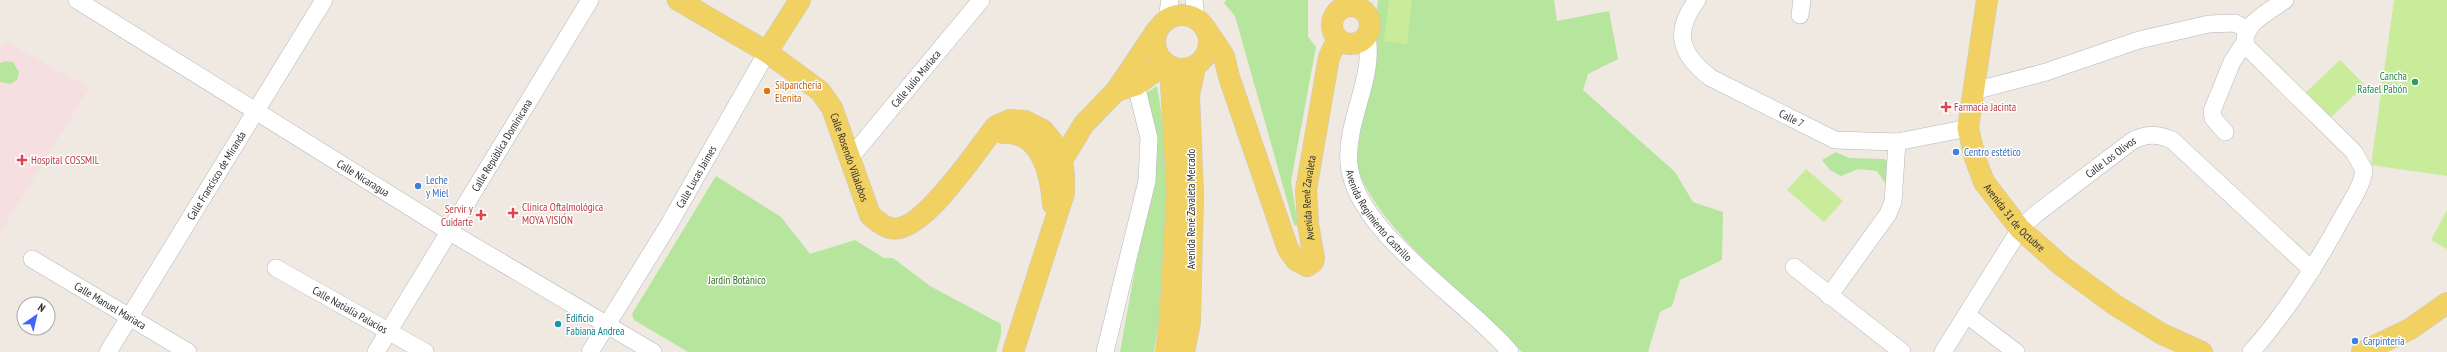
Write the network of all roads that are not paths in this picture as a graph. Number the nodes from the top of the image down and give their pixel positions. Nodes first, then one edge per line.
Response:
1 (77, 0) edge
2 (324, 0) edge
3 (590, 0) edge
4 (678, 0) edge
5 (800, 0) edge
6 (982, 0) edge
7 (1372, 0) edge
8 (1696, 0) edge
9 (1986, 0) edge
10 (2285, 0) edge
11 (1338, 7) edge
12 (1165, 16) edge
13 (1199, 16) edge
14 (1369, 29) junction
15 (2246, 36) junction
16 (1338, 39) junction
17 (767, 52) junction
18 (1198, 64) junction
19 (1167, 66) junction
20 (1229, 77) junction
21 (1136, 85) junction
22 (1116, 91) junction
23 (1974, 91) junction
24 (257, 111) junction
25 (1084, 124) junction
26 (1968, 128) junction
27 (1042, 130) junction
28 (2225, 132) dead end
29 (983, 142) junction
30 (1897, 142) junction
31 (850, 158) junction
32 (1062, 160) junction
33 (1054, 221) junction
34 (2020, 229) junction
35 (450, 232) junction
36 (32, 259) dead end
37 (1794, 267) dead end
38 (276, 268) dead end
39 (2312, 270) junction
40 (1829, 296) junction
41 (2447, 303) edge
42 (1967, 316) junction
43 (130, 317) junction
44 (607, 324) junction
45 (388, 332) junction
46 (108, 352) edge
47 (188, 352) edge
48 (376, 352) edge
49 (425, 352) edge
50 (590, 352) edge
51 (653, 352) edge
52 (1013, 352) edge
53 (1105, 352) edge
54 (1166, 352) edge
55 (1184, 352) edge
56 (1510, 352) edge
57 (1902, 352) edge
58 (1943, 352) edge
59 (2016, 352) edge
60 (2202, 352) edge
61 (2251, 352) edge
62 (2362, 352) edge

1 - 24 street, Calle Nicaragua
2 - 24 street, Calle Francisco de Miranda
3 - 35 street, Calle República Dominicana
4 - 17 main road, Calle Rosendo Villalobos
5 - 17 main road, Calle Lucas Jaimes
6 - 31 street, Calle Julio Mariaca
7 - 14 main road, Avenida Regimiento Castrillo
8 - 30 street, Calle 7
9 - 23 main road, Avenida 31 de Octubre
10 - 15 street
11 - 14 main road
11 - 16 main road
12 - 13 main road
12 - 19 main road
12 - 22 main road
13 - 18 main road
13 - 20 main road, Avenida René Zavaleta
14 - 16 main road
14 - 56 street, Avenida Regimiento Castrillo
15 - 23 street
15 - 28 street
15 - 39 street
16 - 20 main road, Avenida René Zavaleta
17 - 31 main road, Calle Rosendo Villalobos
17 - 44 street, Calle Lucas Jaimes
18 - 19 main road
18 - 20 main road
18 - 55 main road, Avenida René Zavaleta Mercado
19 - 21 main road
19 - 54 main road, Avenida René Zavaleta Mercado
21 - 22 main road
21 - 53 street
22 - 25 main road
23 - 26 main road, Avenida 31 de Octubre
24 - 35 street, Calle Nicaragua
24 - 43 street, Calle Francisco de Miranda
25 - 27 main road
25 - 32 main road
26 - 30 street, Calle 7
26 - 34 main road, Avenida 31 de Octubre
27 - 29 main road, Calle Rosendo Villalobos
27 - 32 main road, Calle Rosendo Villalobos
29 - 31 main road, Calle Rosendo Villalobos
29 - 33 main road, Calle Rosendo Villalobos
30 - 40 street
32 - 33 main road, Calle Rosendo Villalobos
33 - 52 main road, Calle Rosendo Villalobos
34 - 39 street, Calle Los Olivos
34 - 42 street, Calle Los Olivos
34 - 60 main road, Avenida 31 de Octubre
35 - 44 street, Calle Nicaragua
35 - 45 street, Calle República Dominicana
36 - 43 street, Calle Manuel Mariaca
37 - 40 street
38 - 45 street, Calle Natialia Palacios
39 - 61 street
40 - 57 street
41 - 62 main road
42 - 58 street, Calle Los Olivos
42 - 59 street
43 - 46 street, Calle Francisco de Miranda
43 - 47 street, Calle Manuel Mariaca
44 - 50 street, Calle Lucas Jaimes
44 - 51 street, Calle Nicaragua
45 - 48 street, Calle República Dominicana
45 - 49 street, Calle Natialia Palacios

